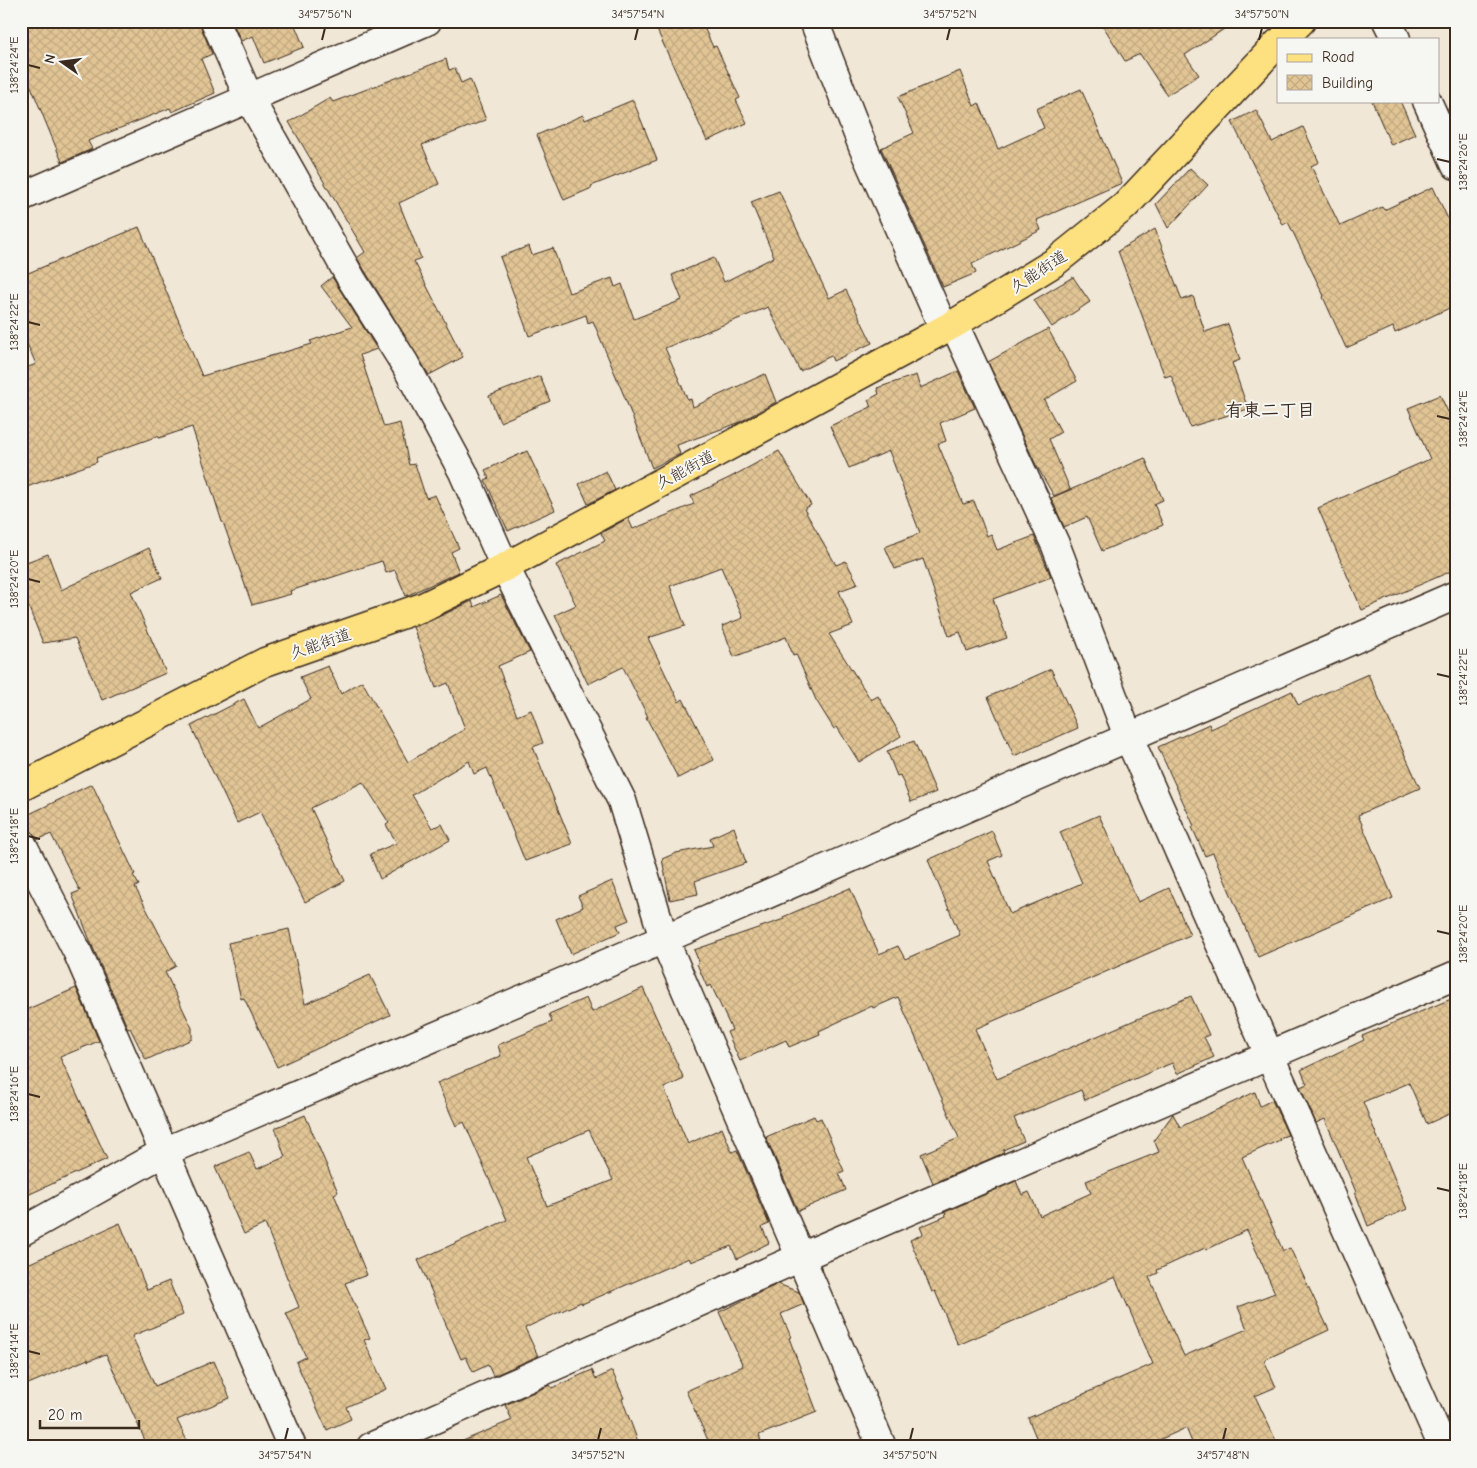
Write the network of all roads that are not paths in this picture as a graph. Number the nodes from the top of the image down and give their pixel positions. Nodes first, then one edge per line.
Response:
1 (215, 21) edge
2 (427, 21) edge
3 (814, 21) edge
4 (1301, 21) edge
5 (1387, 21) edge
6 (1283, 38) edge
7 (1396, 38) edge
8 (1277, 44) edge
9 (249, 98) junction
10 (1427, 102) edge
11 (1456, 165) edge
12 (21, 197) edge
13 (949, 326) junction
14 (505, 567) junction
15 (1456, 595) edge
16 (1128, 736) junction
17 (21, 787) edge
18 (21, 842) edge
19 (664, 939) junction
20 (1456, 975) edge
21 (1270, 1054) junction
22 (164, 1152) junction
23 (21, 1232) edge
24 (801, 1256) junction
25 (1444, 1444) edge
26 (292, 1447) edge
27 (371, 1447) edge
28 (882, 1447) edge

1 - 9 street
2 - 9 street
3 - 13 street
4 - 6 main road
5 - 7 street
8 - 13 main road, 久能街道
9 - 12 street
9 - 14 street
10 - 11 street
13 - 14 main road, 久能街道
13 - 16 street
14 - 17 main road, 久能街道
14 - 19 street
15 - 16 street
16 - 19 street
16 - 21 street
18 - 22 street
19 - 22 street
19 - 24 street
20 - 21 street
21 - 24 street
21 - 25 street
22 - 23 street
22 - 26 street
24 - 27 street
24 - 28 street

